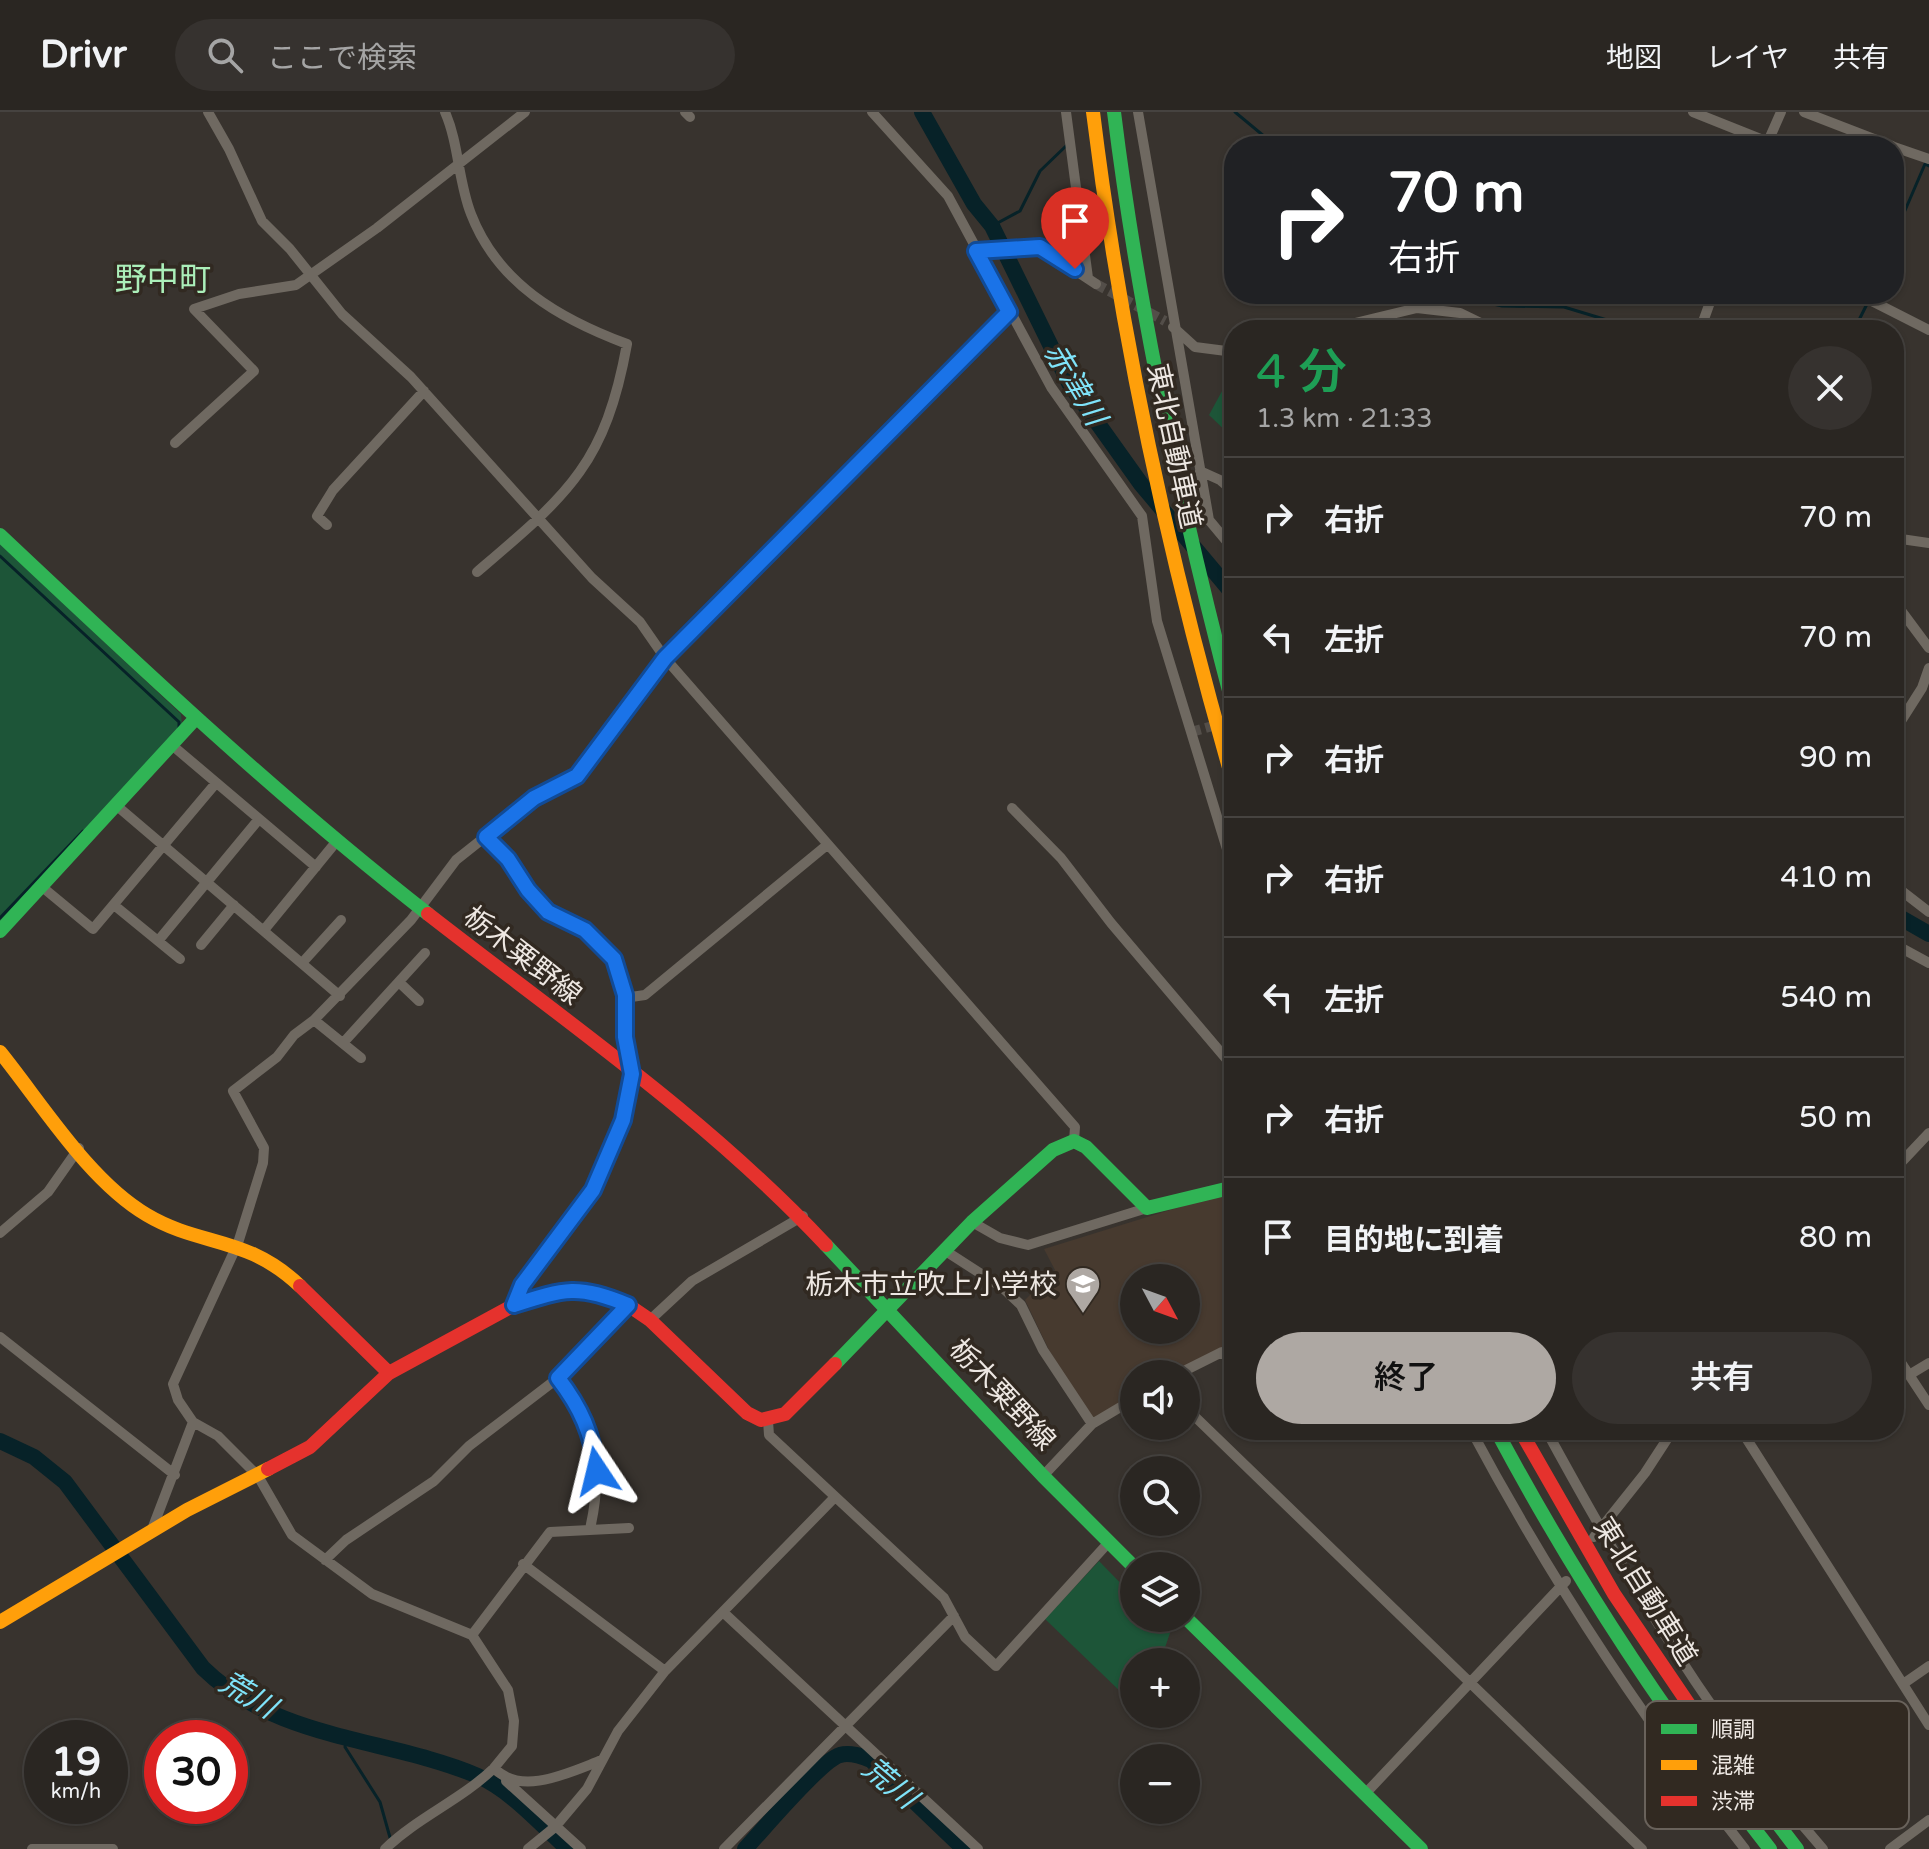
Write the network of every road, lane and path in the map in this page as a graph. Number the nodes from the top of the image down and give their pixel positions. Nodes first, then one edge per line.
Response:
1 (208, 112) edge
2 (445, 112) edge
3 (525, 112) edge
4 (872, 112) edge
5 (1066, 112) edge
6 (1093, 112) edge
7 (1114, 112) edge
8 (1138, 112) edge
9 (1693, 112) edge
10 (1781, 112) edge
11 (1804, 112) edge
12 (1748, 136) edge
13 (1770, 136) edge
14 (1867, 136) edge
15 (1904, 150) edge
16 (1929, 159) edge
17 (460, 164) junction
18 (976, 251) junction
19 (311, 274) junction
20 (1878, 304) edge
21 (1009, 312) junction
22 (1367, 320) edge
23 (1474, 320) edge
24 (1168, 324) junction
25 (1929, 330) edge
26 (1224, 351) edge
27 (424, 391) junction
28 (175, 443) dead end
29 (1200, 471) junction
30 (1224, 483) edge
31 (538, 520) junction
32 (327, 525) dead end
33 (0, 535) edge
34 (1224, 538) edge
35 (1904, 539) edge
36 (1929, 543) edge
37 (477, 572) dead end
38 (1904, 614) edge
39 (1929, 648) edge
40 (665, 658) junction
41 (1929, 668) edge
42 (1224, 674) edge
43 (1904, 716) edge
44 (195, 719) junction
45 (173, 746) junction
46 (1224, 748) edge
47 (216, 783) junction
48 (117, 806) junction
49 (1012, 808) dead end
50 (259, 819) junction
51 (486, 837) junction
52 (1224, 839) edge
53 (336, 842) junction
54 (827, 845) junction
55 (166, 846) junction
56 (316, 867) junction
57 (208, 883) junction
58 (41, 886) junction
59 (1904, 893) edge
60 (114, 905) junction
61 (234, 905) junction
62 (419, 908) junction
63 (1929, 912) edge
64 (341, 920) dead end
65 (264, 930) junction
66 (0, 931) edge
67 (158, 941) junction
68 (201, 945) dead end
69 (1904, 949) edge
70 (425, 953) dead end
71 (180, 959) dead end
72 (302, 963) junction
73 (1929, 963) edge
74 (399, 982) junction
75 (340, 996) junction
76 (624, 998) junction
77 (419, 1001) dead end
78 (314, 1020) junction
79 (343, 1043) junction
80 (0, 1052) edge
81 (1224, 1056) edge
82 (361, 1058) dead end
83 (632, 1074) junction
84 (1929, 1133) edge
85 (1074, 1141) junction
86 (79, 1148) junction
87 (1904, 1159) edge
88 (1224, 1189) edge
89 (1147, 1208) junction
90 (803, 1216) junction
91 (972, 1222) junction
92 (0, 1233) edge
93 (238, 1243) junction
94 (944, 1250) junction
95 (514, 1305) junction
96 (628, 1305) junction
97 (887, 1307) junction
98 (650, 1320) junction
99 (0, 1337) edge
100 (1224, 1354) edge
101 (1200, 1363) edge
102 (1929, 1363) edge
103 (1904, 1367) edge
104 (389, 1373) junction
105 (1909, 1375) junction
106 (558, 1378) junction
107 (1929, 1405) edge
108 (1120, 1407) edge
109 (768, 1421) junction
110 (193, 1422) junction
111 (1200, 1422) edge
112 (1092, 1424) junction
113 (1477, 1440) edge
114 (1501, 1440) edge
115 (1526, 1440) edge
116 (1551, 1440) edge
117 (1666, 1440) edge
118 (1747, 1440) edge
119 (175, 1475) junction
120 (258, 1476) junction
121 (1043, 1476) junction
122 (834, 1498) junction
123 (629, 1528) dead end
124 (590, 1529) junction
125 (151, 1532) junction
126 (1596, 1532) junction
127 (1109, 1542) junction
128 (1120, 1553) edge
129 (325, 1560) junction
130 (523, 1564) junction
131 (1564, 1585) junction
132 (724, 1613) junction
133 (954, 1616) junction
134 (0, 1622) edge
135 (1200, 1632) edge
136 (472, 1635) junction
137 (1929, 1666) edge
138 (665, 1671) junction
139 (1903, 1684) junction
140 (1472, 1685) junction
141 (1660, 1701) edge
142 (1687, 1701) edge
143 (1709, 1701) edge
144 (1645, 1711) edge
145 (848, 1725) junction
146 (1929, 1725) edge
147 (602, 1760) junction
148 (494, 1768) junction
149 (504, 1780) junction
150 (1365, 1794) junction
151 (1929, 1820) edge
152 (555, 1827) junction
153 (1729, 1829) edge
154 (1755, 1829) edge
155 (1782, 1829) edge
156 (1807, 1829) edge
157 (399, 1836) junction
158 (32, 1849) edge
159 (113, 1849) edge
160 (385, 1849) edge
161 (400, 1849) edge
162 (528, 1849) edge
163 (581, 1849) edge
164 (724, 1849) edge
165 (978, 1849) edge
166 (1421, 1849) edge
167 (1642, 1849) edge
168 (1745, 1849) edge
169 (1770, 1849) edge
170 (1797, 1849) edge
171 (1823, 1849) edge
172 (1890, 1849) edge

1 - 19 street
2 - 17 street
3 - 17 street
4 - 18 street
5 - 18 street
6 - 46 main road, 東北自動車道
7 - 42 main road, 東北自動車道
8 - 24 street
9 - 12 street
10 - 13 street
11 - 14 street
15 - 16 street
17 - 19 street
17 - 31 street
18 - 21 street
19 - 27 street
19 - 28 street
20 - 25 street
21 - 40 street
21 - 52 street
22 - 23 street
24 - 26 street
24 - 29 street
27 - 31 street
27 - 32 street
29 - 30 street
29 - 34 street
31 - 37 street
31 - 40 street
33 - 44 main road, 栃木粟野線
35 - 36 street
38 - 39 street
40 - 51 street
40 - 54 street
41 - 43 street
44 - 45 main road
44 - 53 main road, 栃木粟野線
45 - 47 street
45 - 48 main road
47 - 50 street
47 - 55 street
48 - 55 street
48 - 58 main road
49 - 81 street
50 - 56 street
50 - 57 street
51 - 62 street
51 - 76 street
53 - 56 street
53 - 62 main road, 栃木粟野線
54 - 76 street
54 - 85 street
55 - 57 street
55 - 60 street
56 - 65 street
57 - 61 street
57 - 67 street
58 - 60 street
58 - 66 main road
59 - 63 street
60 - 67 street
61 - 65 street
61 - 68 street
62 - 75 street
62 - 83 main road, 栃木粟野線
64 - 72 street
65 - 72 street
67 - 71 street
69 - 73 street
70 - 74 street
72 - 75 street
74 - 77 street
74 - 79 street
75 - 78 street
76 - 83 street
78 - 79 street
78 - 93 street
79 - 82 street
80 - 86 main road
83 - 90 main road, 栃木粟野線
83 - 95 street
84 - 87 street
85 - 89 main road
85 - 91 main road
86 - 92 street
86 - 93 main road
88 - 89 main road
89 - 91 street
90 - 97 main road, 栃木粟野線
90 - 98 street
91 - 94 main road
93 - 104 main road
93 - 110 street
94 - 97 main road
94 - 112 street
95 - 96 main road
95 - 104 main road
96 - 98 main road
96 - 106 street
97 - 109 main road
97 - 121 main road, 栃木粟野線
98 - 109 main road
99 - 119 street
100 - 101 street
102 - 105 street
103 - 105 street
104 - 120 main road
105 - 107 street
106 - 124 street
106 - 129 street
108 - 112 street
109 - 122 street
110 - 119 street
110 - 120 street
111 - 140 street
112 - 121 street
113 - 131 street
114 - 141 main road, 東北自動車道
115 - 142 main road, 東北自動車道
116 - 126 street
117 - 126 street
118 - 139 street
119 - 125 street
120 - 125 main road
120 - 129 street
121 - 127 main road, 栃木粟野線
122 - 132 street
122 - 133 street
123 - 124 street
124 - 130 street
125 - 134 main road
126 - 143 street
127 - 128 main road, 栃木粟野線
127 - 133 street
129 - 136 street
130 - 136 street
130 - 138 street
131 - 140 street
131 - 144 street
132 - 138 street
132 - 145 street
133 - 145 street
135 - 150 main road
136 - 148 street
137 - 139 street
138 - 147 street
139 - 146 street
140 - 150 street
140 - 167 street
145 - 164 street
145 - 165 street
147 - 149 street
147 - 152 street
148 - 149 street
148 - 157 street
149 - 152 street
150 - 166 main road
151 - 172 street
152 - 162 street
152 - 163 street
153 - 168 street
154 - 169 main road, 東北自動車道
155 - 170 main road, 東北自動車道
156 - 171 street
157 - 160 street
157 - 161 street
158 - 159 street

